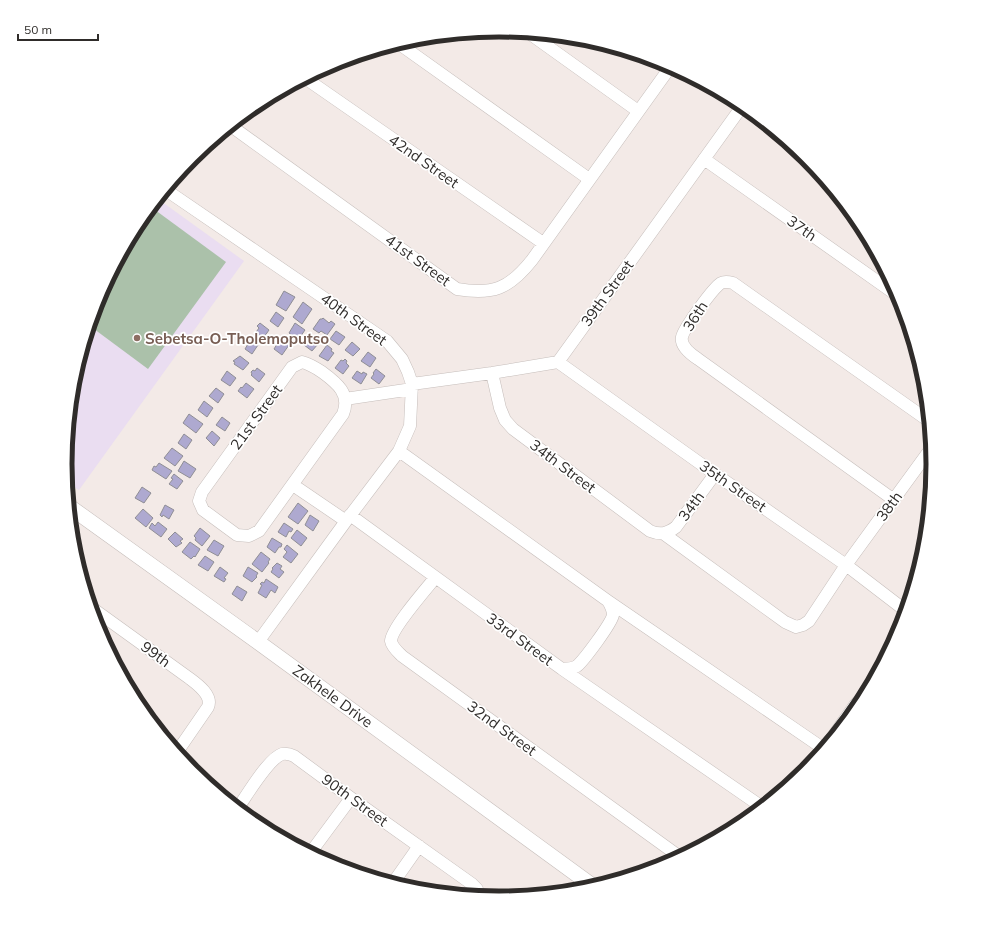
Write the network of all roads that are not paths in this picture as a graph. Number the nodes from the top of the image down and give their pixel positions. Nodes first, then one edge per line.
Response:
1 (538, 39) edge
2 (405, 48) edge
3 (667, 72) edge
4 (310, 81) edge
5 (739, 110) edge
6 (638, 111) junction
7 (235, 129) edge
8 (704, 159) junction
9 (589, 179) junction
10 (170, 193) edge
11 (543, 243) junction
12 (889, 289) edge
13 (558, 362) junction
14 (492, 373) junction
15 (412, 386) junction
16 (345, 399) junction
17 (924, 417) edge
18 (399, 451) junction
19 (926, 455) edge
20 (715, 474) junction
21 (293, 485) junction
22 (894, 500) junction
23 (75, 511) edge
24 (348, 518) junction
25 (664, 534) junction
26 (846, 565) junction
27 (435, 578) junction
28 (608, 601) junction
29 (901, 608) edge
30 (100, 614) edge
31 (258, 642) junction
32 (562, 669) junction
33 (820, 747) edge
34 (180, 748) edge
35 (351, 798) junction
36 (241, 804) edge
37 (758, 804) edge
38 (418, 846) junction
39 (314, 848) dead end
40 (674, 853) edge
41 (396, 878) edge
42 (587, 882) edge
43 (476, 890) edge

1 - 6 street
2 - 9 street
3 - 6 street, 41st Street
4 - 11 street, 42nd Street
5 - 8 street, 39th Street
6 - 9 street, 41st Street
7 - 11 street, 41st Street
8 - 12 street, 37th
8 - 13 street, 39th Street
9 - 11 street, 41st Street
10 - 15 street, 40th Street
13 - 14 street
13 - 20 street, 35th Street
14 - 15 street
14 - 25 street, 34th Street
15 - 16 street
15 - 18 street, 40th Street
16 - 21 street, 21st Street
16 - 21 street, 21st Street
17 - 22 street, 36th
18 - 24 street, 40th Street
18 - 28 street
19 - 22 street, 38th
20 - 25 street, 34th
20 - 26 street, 35th Street
21 - 24 street, 33rd Street
22 - 26 street, 38th
23 - 31 street, Zakhele Drive
24 - 27 street, 33rd Street
24 - 31 street, 40th Street
25 - 26 street, 34th Street
26 - 29 street, 35th Street
27 - 32 street, 33rd Street
27 - 40 street, 32nd Street
28 - 32 street, 33rd Street
28 - 33 street
30 - 34 street, 99th
31 - 42 street, Zakhele Drive
32 - 37 street
35 - 36 street, 90th Street
35 - 38 street, 90th Street
35 - 39 street
38 - 41 street
38 - 43 street, 90th Street

